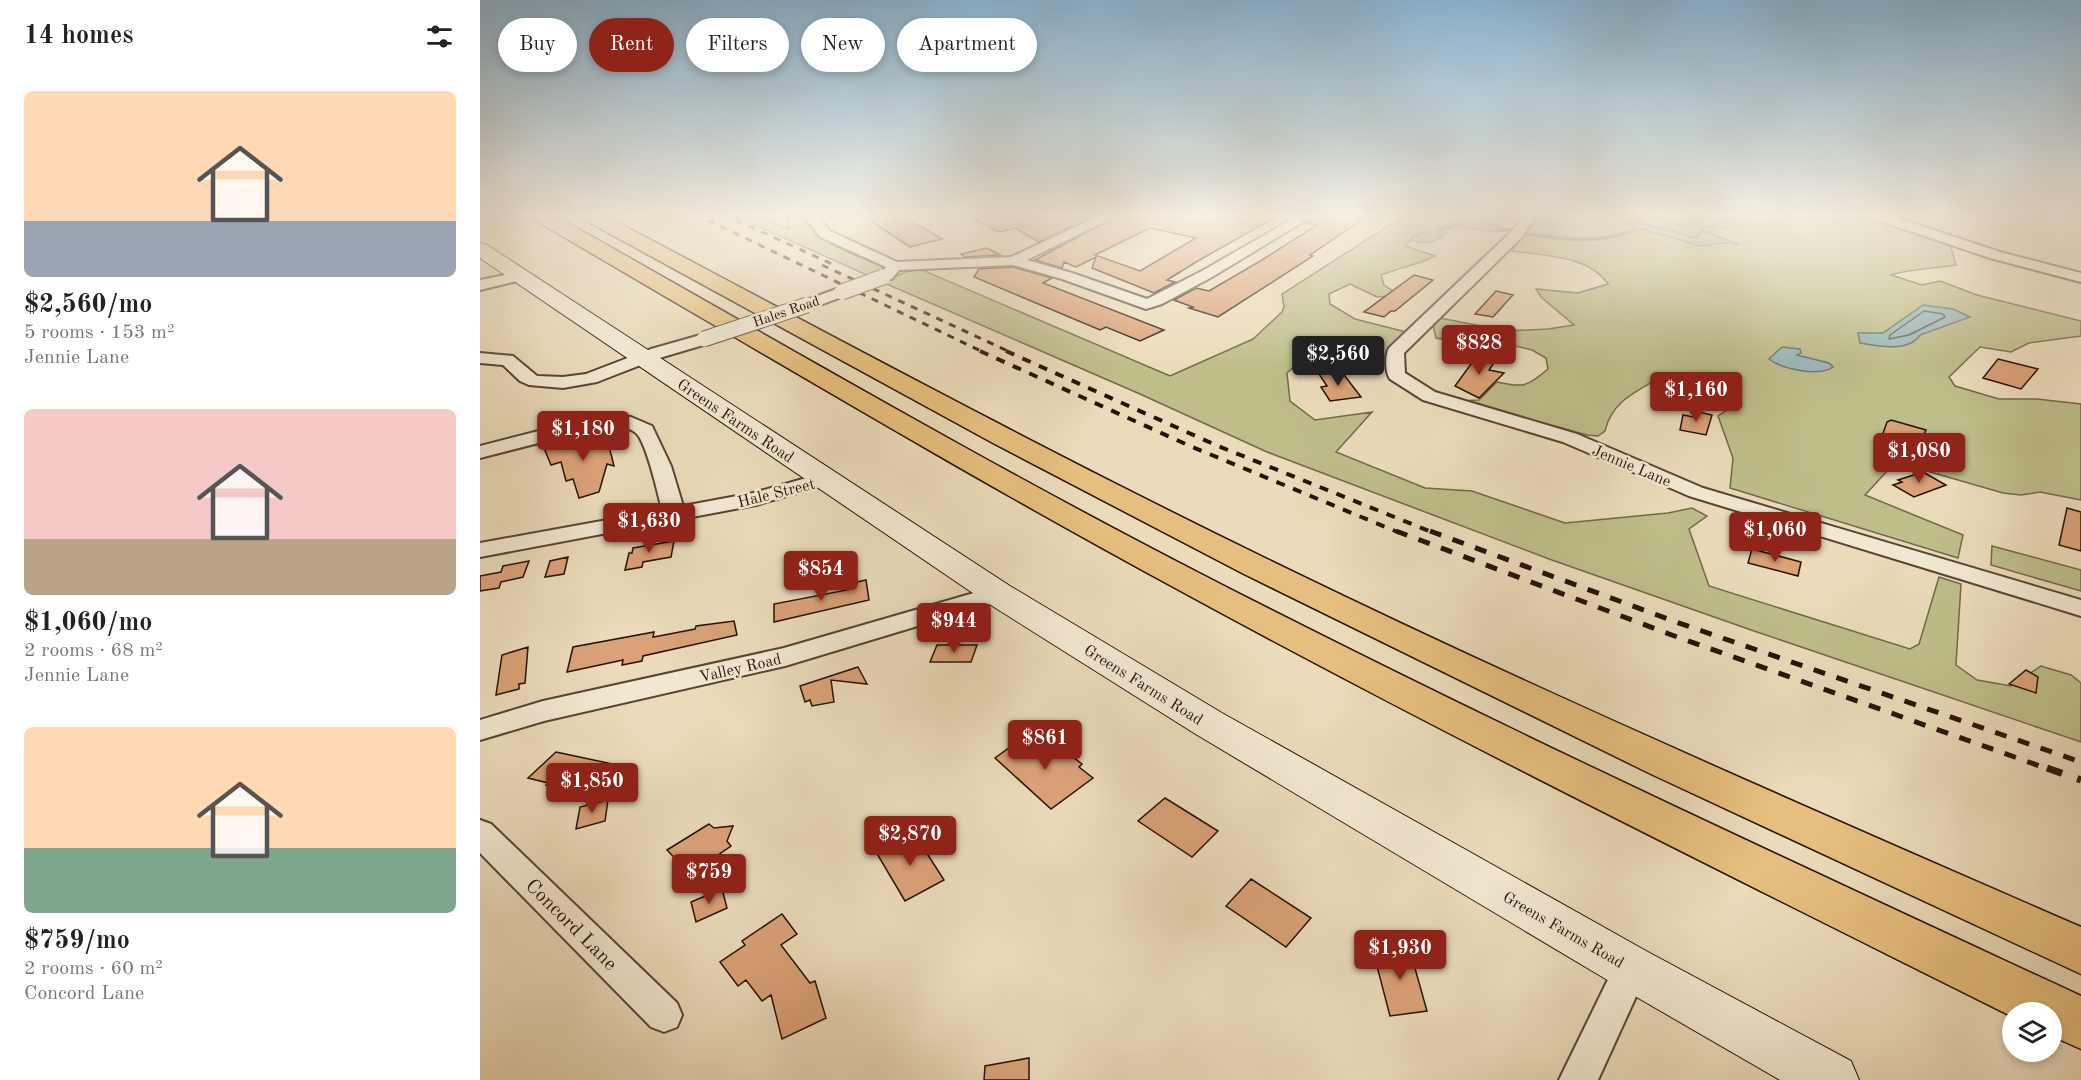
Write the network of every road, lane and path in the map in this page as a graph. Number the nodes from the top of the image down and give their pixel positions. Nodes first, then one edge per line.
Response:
1 (503, 264) edge
2 (625, 264) edge
3 (682, 264) edge
4 (892, 264) edge
5 (933, 264) edge
6 (1026, 264) edge
7 (1223, 264) edge
8 (1486, 264) edge
9 (2030, 264) edge
10 (895, 266) junction
11 (520, 276) junction
12 (2081, 278) edge
13 (480, 285) edge
14 (480, 358) edge
15 (643, 358) junction
16 (480, 452) edge
17 (824, 479) junction
18 (674, 514) junction
19 (480, 550) edge
20 (998, 594) junction
21 (2081, 608) edge
22 (480, 730) edge
23 (480, 833) edge
24 (2081, 951) edge
25 (1632, 968) junction
26 (664, 1015) dead end
27 (2081, 1023) edge
28 (1578, 1080) edge
29 (1832, 1080) edge

1 - 11 main road, Greens Farms Road
2 - 27 highway
3 - 24 highway
4 - 10 street
5 - 10 street
6 - 7 street
8 - 21 street, Jennie Lane
9 - 12 street
10 - 15 street, Hales Road, bridge
11 - 13 street
11 - 15 main road, Greens Farms Road
14 - 15 street, Hales Road
15 - 17 main road, Greens Farms Road
16 - 18 street
17 - 18 street, Hale Street
17 - 20 main road, Greens Farms Road
18 - 19 street, Hale Street
20 - 22 street, Valley Road
20 - 25 main road, Greens Farms Road
23 - 26 street, Concord Lane
25 - 28 street
25 - 29 main road, Greens Farms Road

